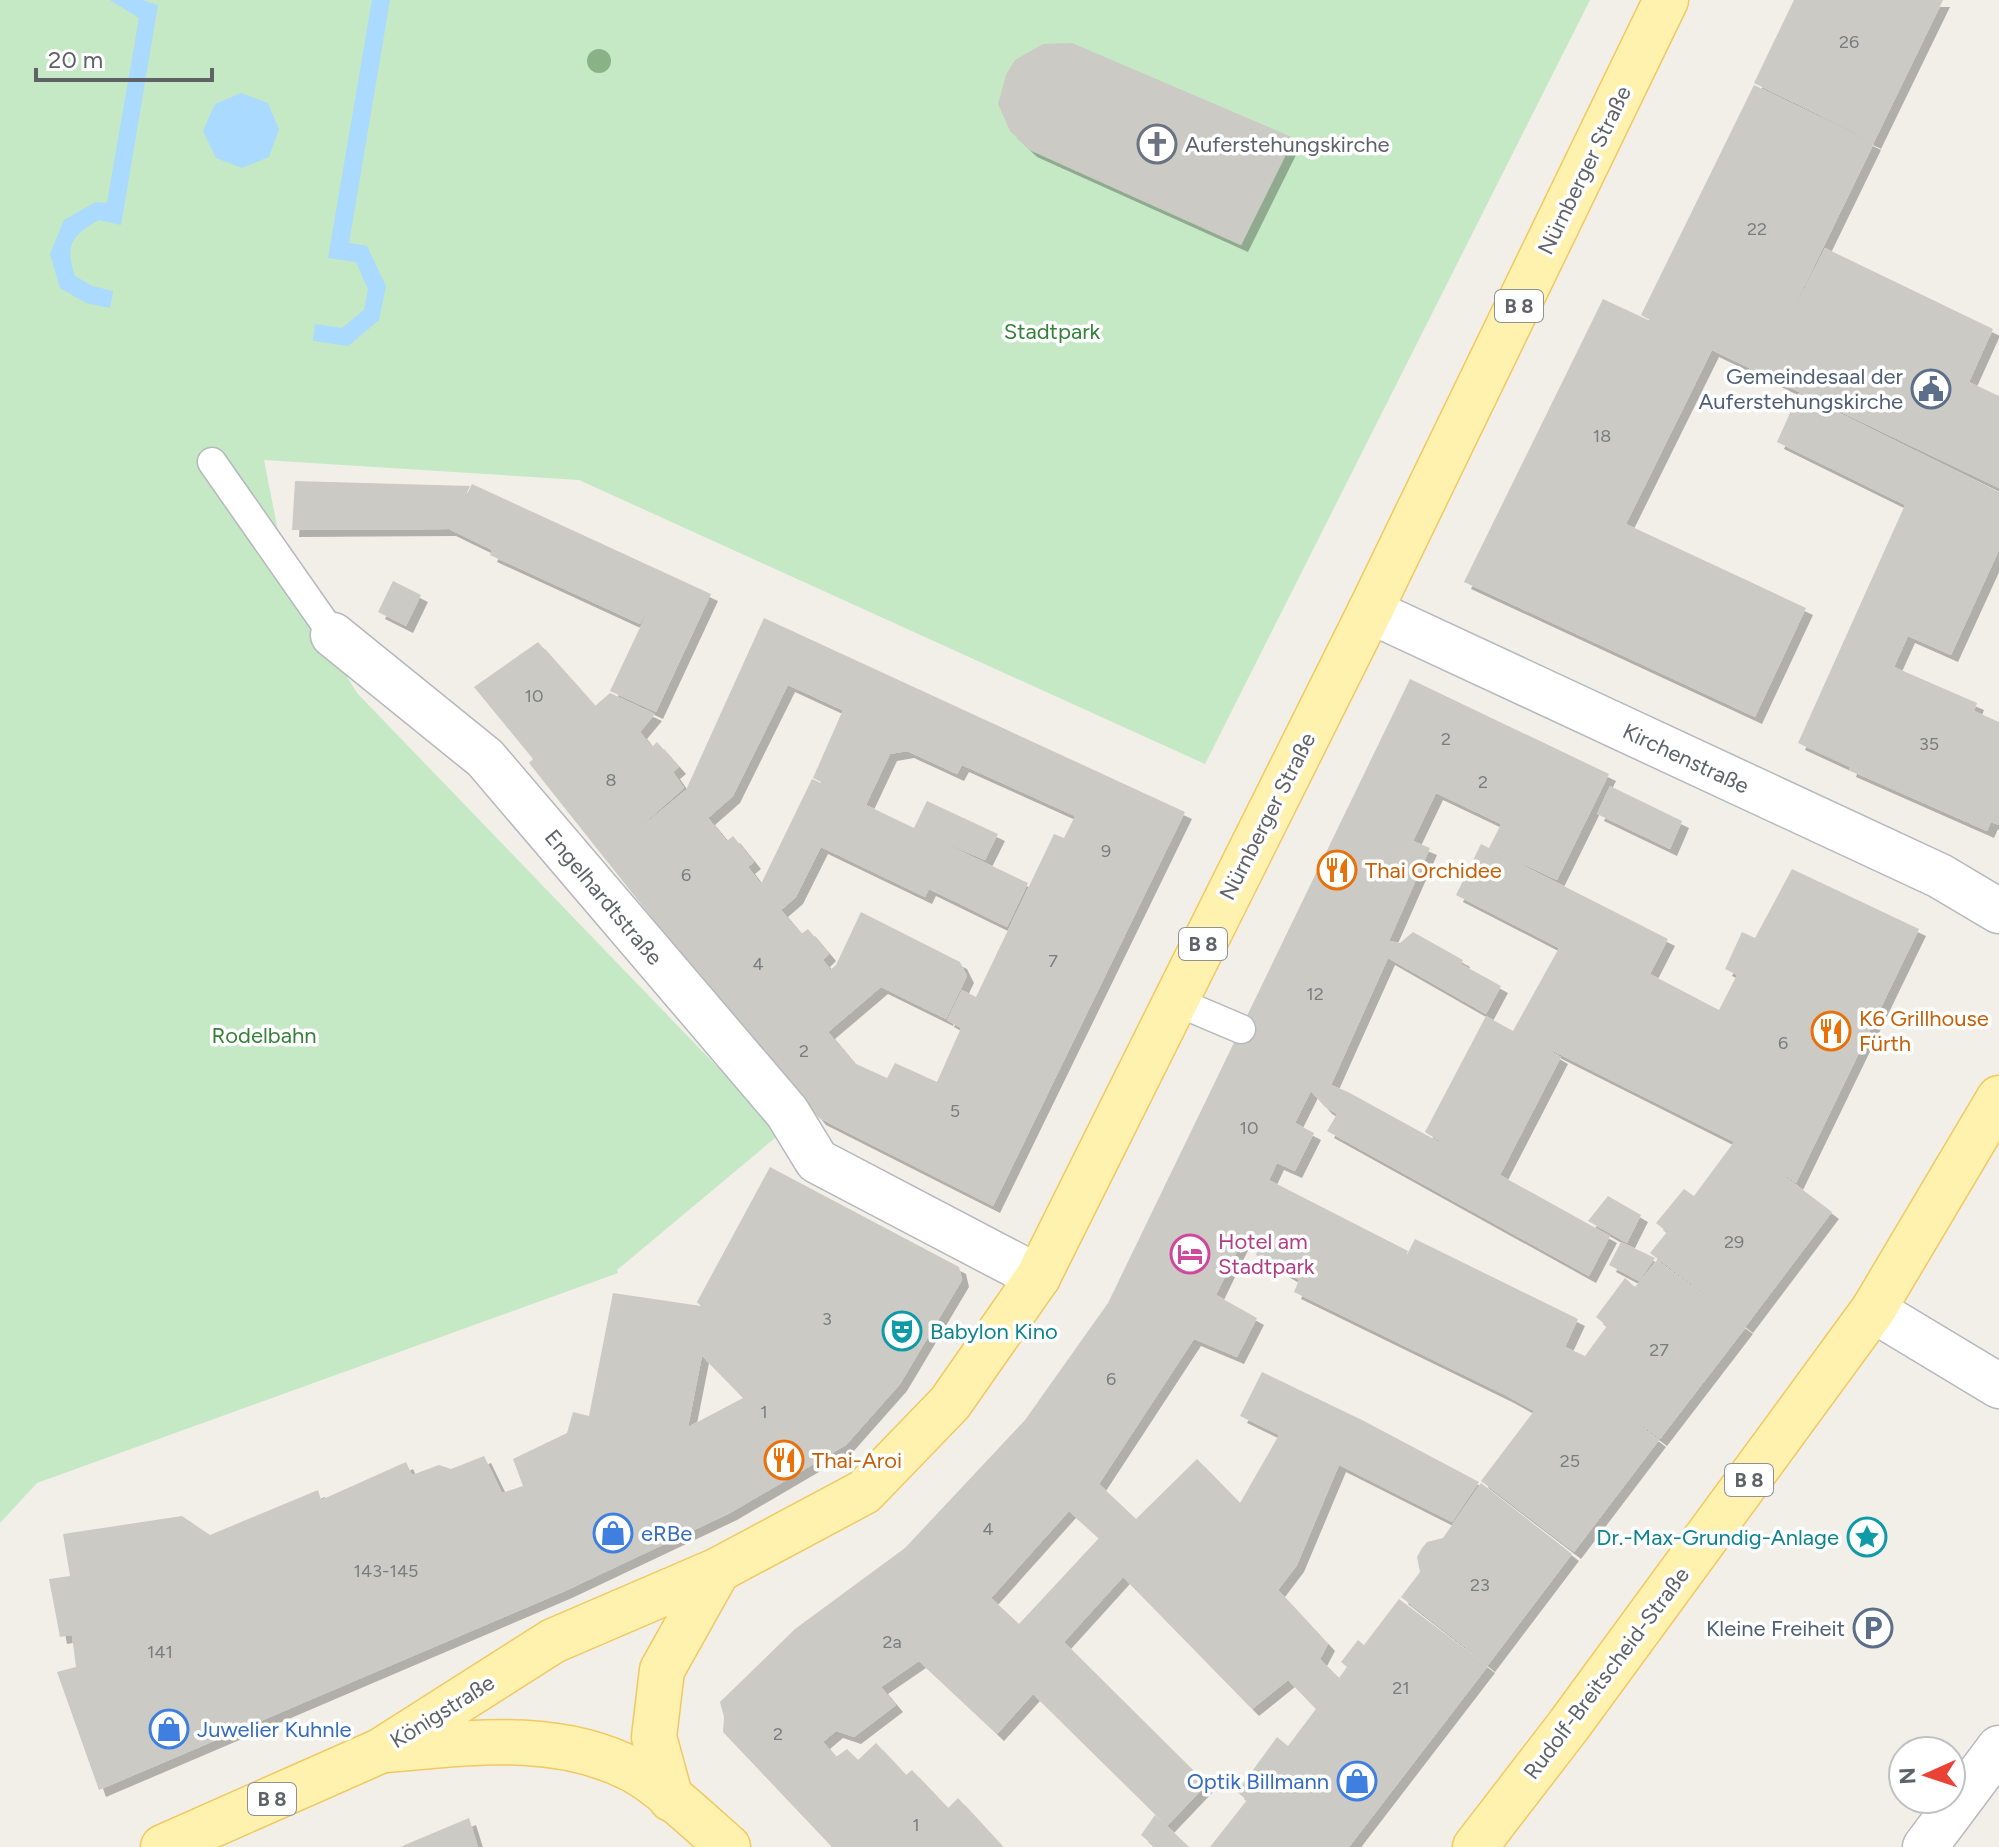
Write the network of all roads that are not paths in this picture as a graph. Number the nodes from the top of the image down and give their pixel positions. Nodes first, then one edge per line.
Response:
1 (1666, 0) edge
2 (212, 462) dead end
3 (1370, 611) junction
4 (333, 635) joint
5 (1999, 911) edge
6 (1175, 1001) junction
7 (1241, 1029) dead end
8 (1999, 1098) edge
9 (1038, 1277) junction
10 (1873, 1310) junction
11 (1999, 1386) edge
12 (718, 1570) junction
13 (1999, 1748) edge
14 (380, 1751) junction
15 (671, 1799) junction
16 (716, 1843) edge
17 (163, 1847) edge
18 (1475, 1847) edge
19 (1925, 1847) edge

1 - 3 main road, Nürnberger Straße / B 8
2 - 4 lane, Engelhardtstraße
3 - 5 street, Kirchenstraße
3 - 6 main road, Nürnberger Straße / B 8
4 - 9 street, Engelhardtstraße
6 - 7 lane
6 - 9 main road, Nürnberger Straße / B 8
8 - 10 main road, Rudolf-Breitscheid-Straße / B 8
9 - 12 main road, Nürnberger Straße / B 8
10 - 11 street
10 - 18 main road, Rudolf-Breitscheid-Straße / B 8
12 - 14 main road, Königstraße / B 8
12 - 15 main road
13 - 19 street
14 - 15 main road, B 8
14 - 17 main road, Königstraße / B 8
15 - 16 main road, B 8

